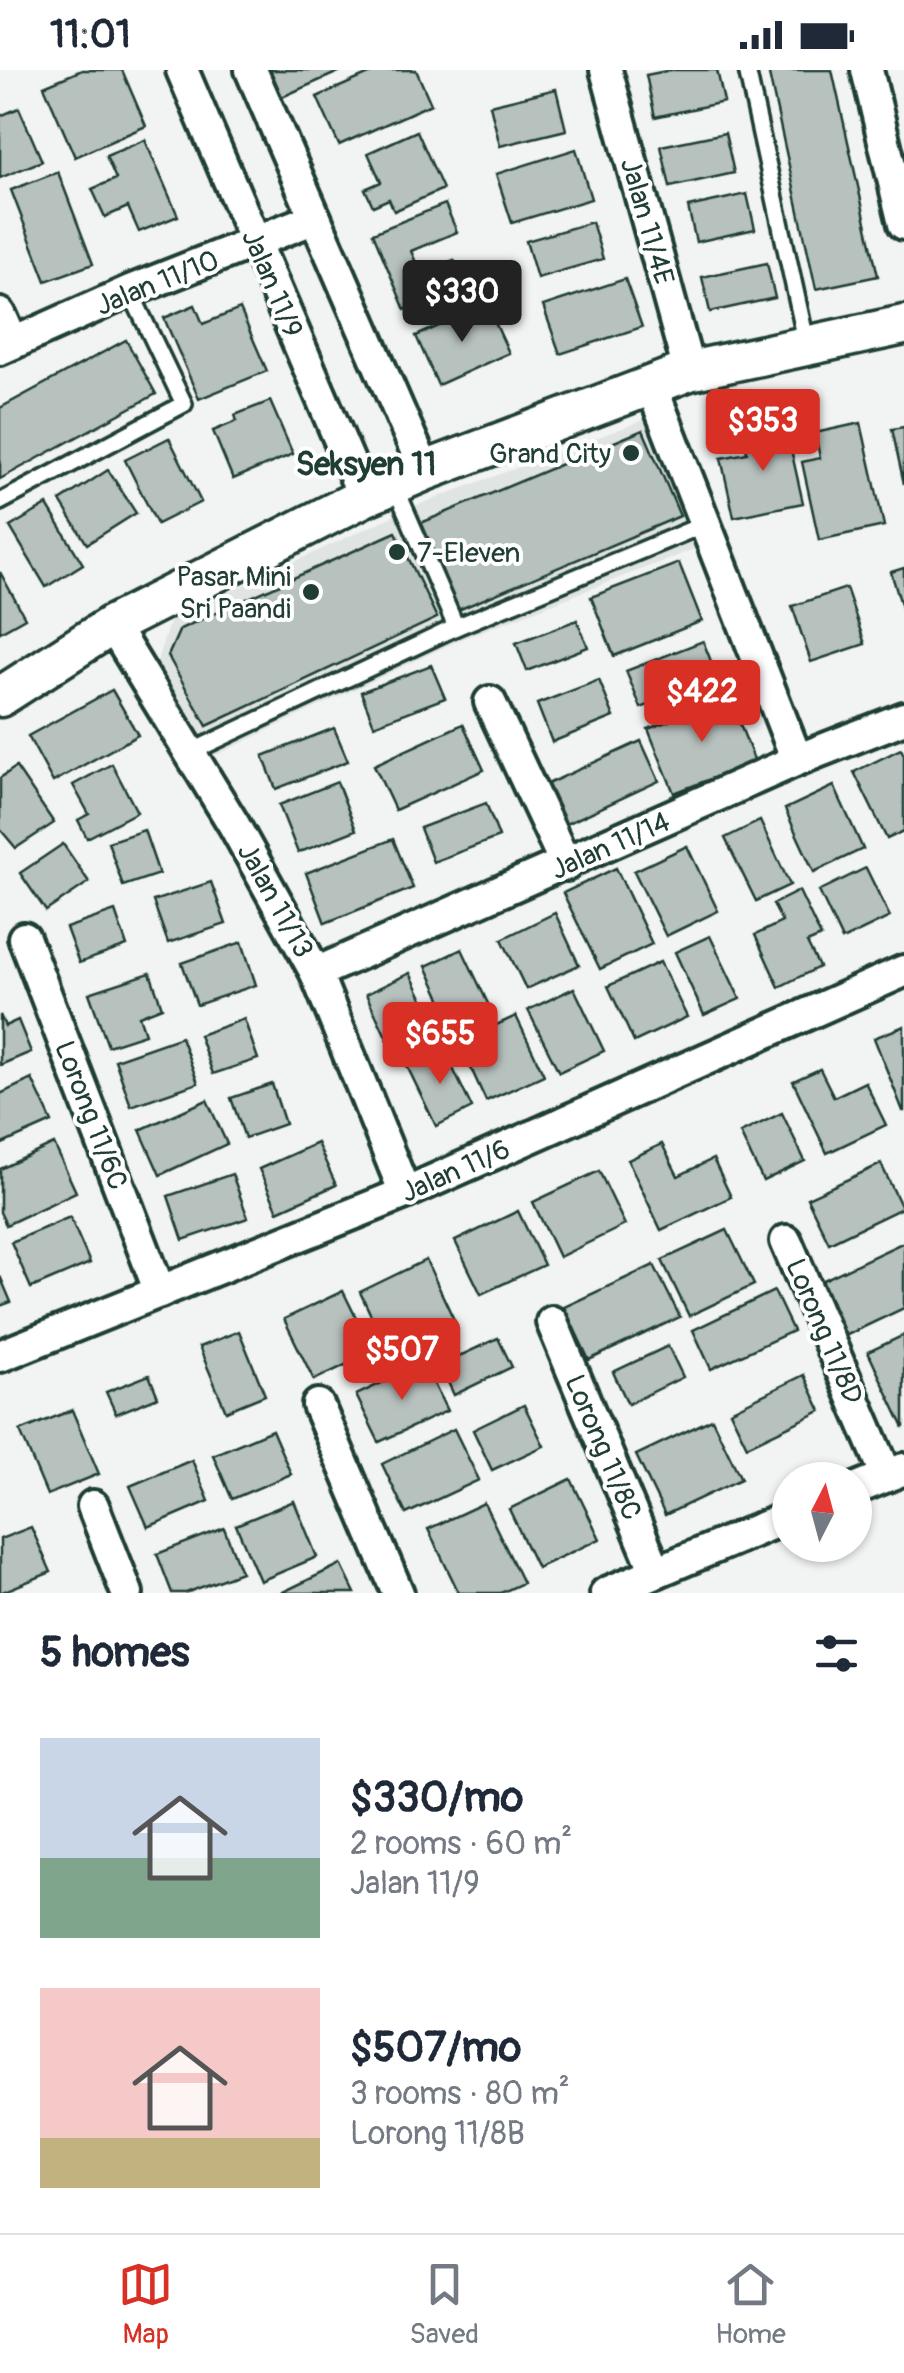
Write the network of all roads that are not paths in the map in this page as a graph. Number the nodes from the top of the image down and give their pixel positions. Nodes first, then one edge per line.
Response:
1 (182, 70) edge
2 (250, 70) edge
3 (606, 70) edge
4 (747, 70) edge
5 (867, 70) edge
6 (315, 218) junction
7 (904, 224) edge
8 (256, 242) junction
9 (130, 292) junction
10 (0, 314) edge
11 (904, 324) edge
12 (6, 346) edge
13 (807, 346) junction
14 (690, 372) junction
15 (651, 385) junction
16 (394, 484) junction
17 (0, 502) edge
18 (705, 524) junction
19 (112, 625) junction
20 (456, 627) junction
21 (0, 697) edge
22 (490, 702) dead end
23 (904, 718) edge
24 (191, 752) junction
25 (797, 760) junction
26 (566, 865) junction
27 (24, 938) dead end
28 (904, 971) edge
29 (316, 973) junction
30 (405, 1193) junction
31 (786, 1241) dead end
32 (160, 1292) junction
33 (552, 1322) dead end
34 (0, 1356) edge
35 (318, 1405) dead end
36 (896, 1472) edge
37 (872, 1482) edge
38 (93, 1506) dead end
39 (772, 1524) edge
40 (656, 1572) junction
41 (128, 1593) edge
42 (398, 1593) edge
43 (606, 1593) edge

1 - 8 street, Jalan 11/9
2 - 6 street
3 - 14 street, Jalan 11/4E
4 - 13 lane
5 - 7 street
6 - 8 street, Jalan 11/10
6 - 16 street
8 - 9 street, Jalan 11/10
8 - 16 street, Jalan 11/9
9 - 12 street, Jalan 11/10
9 - 17 lane
10 - 12 street
11 - 13 street
13 - 14 street
14 - 15 street
15 - 16 street
15 - 18 street
16 - 19 street
16 - 20 lane
18 - 20 lane
18 - 25 street
19 - 21 street
19 - 24 street, Jalan 11/13
20 - 24 lane
22 - 26 street
23 - 25 street, Jalan 11/14
24 - 29 street, Jalan 11/13
25 - 26 street, Jalan 11/14
26 - 29 street, Jalan 11/14
27 - 32 street, Lorong 11/6C
28 - 30 street, Jalan 11/6
29 - 30 street, Jalan 11/13
30 - 32 street, Jalan 11/6
31 - 36 street, Lorong 11/8D
32 - 34 street, Jalan 11/6
33 - 40 street, Lorong 11/8C
35 - 42 street
36 - 37 street
38 - 41 street
39 - 40 street
40 - 43 street

